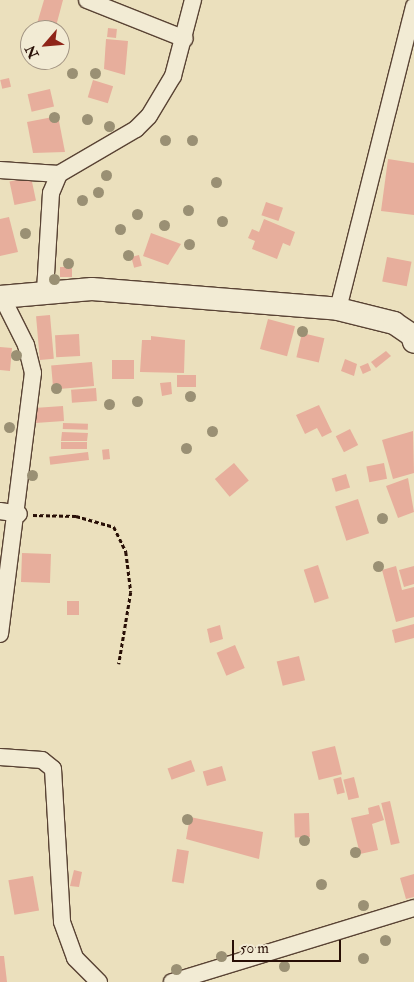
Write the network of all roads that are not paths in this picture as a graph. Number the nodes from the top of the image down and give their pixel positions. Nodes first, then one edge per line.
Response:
1 (87, 0) edge
2 (193, 0) edge
3 (414, 6) edge
4 (185, 39) junction
5 (0, 170) edge
6 (59, 174) junction
7 (45, 291) junction
8 (1, 297) edge
9 (338, 309) junction
10 (413, 337) edge
11 (0, 511) edge
12 (19, 514) junction
13 (0, 634) edge
14 (0, 757) edge
15 (414, 908) edge
16 (99, 982) edge
17 (172, 982) edge

1 - 4 street
2 - 4 street
3 - 9 street
4 - 6 street
5 - 6 street
6 - 7 street
7 - 8 main road
7 - 9 main road
8 - 12 street
9 - 10 main road
11 - 12 street
12 - 13 street
14 - 16 street
15 - 17 street

